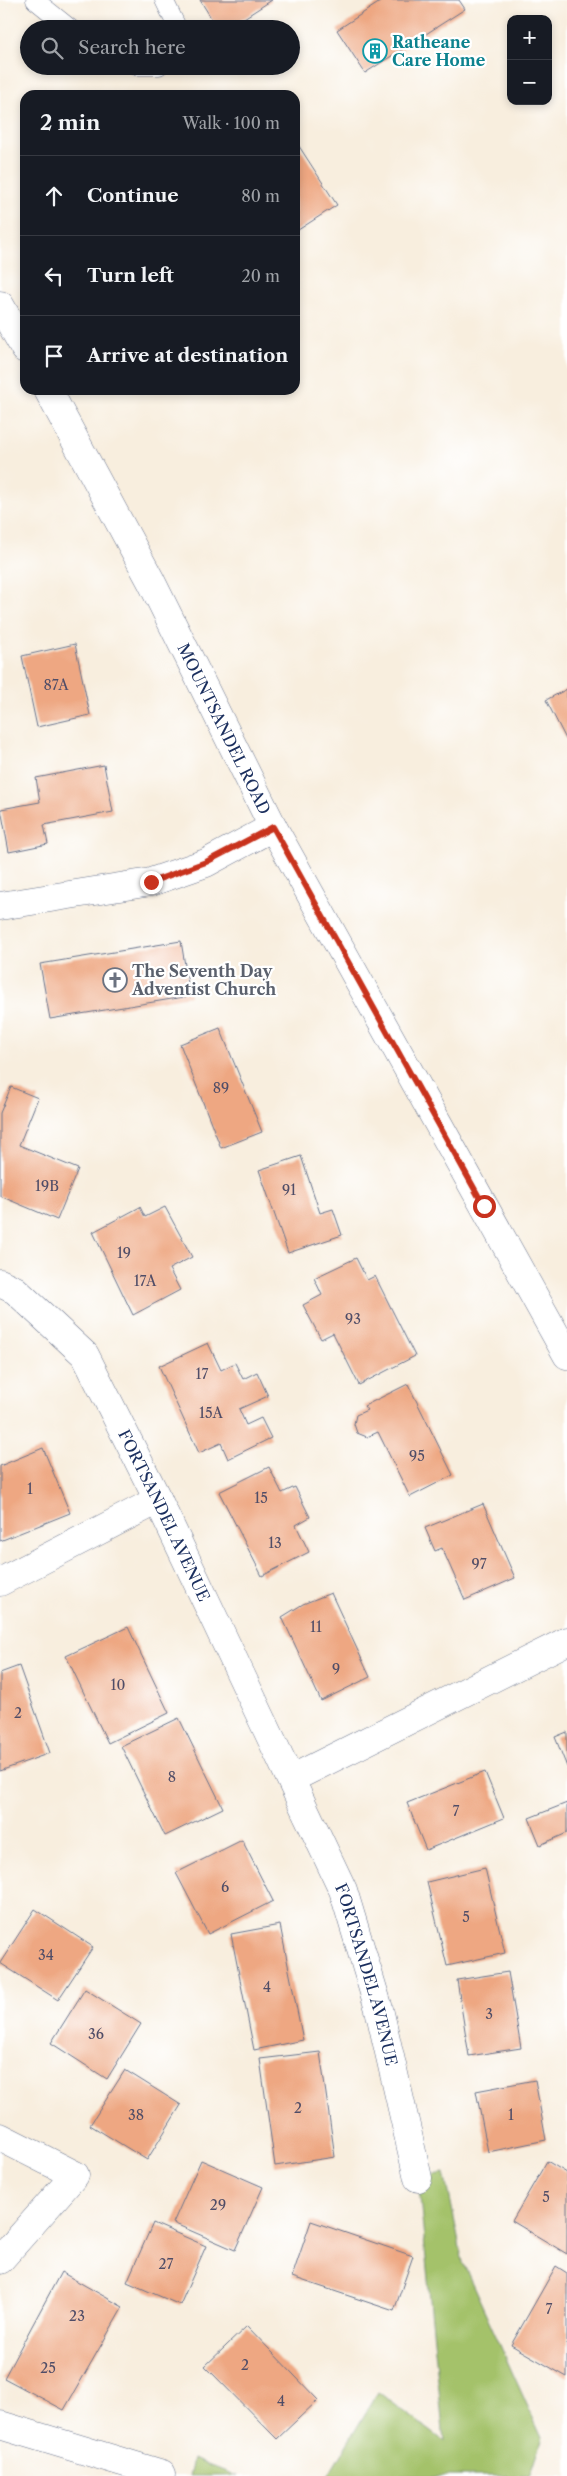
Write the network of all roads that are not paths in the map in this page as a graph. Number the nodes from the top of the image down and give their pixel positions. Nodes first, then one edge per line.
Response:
1 (35, 0) edge
2 (164, 0) edge
3 (60, 20) edge
4 (174, 20) edge
5 (0, 305) edge
6 (20, 340) edge
7 (51, 395) edge
8 (273, 827) junction
9 (0, 906) edge
10 (0, 1283) edge
11 (567, 1355) edge
12 (158, 1500) junction
13 (0, 1582) edge
14 (567, 1641) edge
15 (291, 1779) junction
16 (0, 2137) edge
17 (418, 2178) dead end
18 (0, 2260) edge
19 (0, 2425) edge
20 (162, 2474) dead end

1 - 3 lane
2 - 4 lane
5 - 6 street
7 - 8 street, MOUNTSANDEL ROAD
8 - 9 street
8 - 11 street, MOUNTSANDEL ROAD
10 - 12 street, FORTSANDEL AVENUE
12 - 13 street
12 - 15 street, FORTSANDEL AVENUE
14 - 15 street
15 - 17 street, FORTSANDEL AVENUE
16 - 18 street
19 - 20 street

